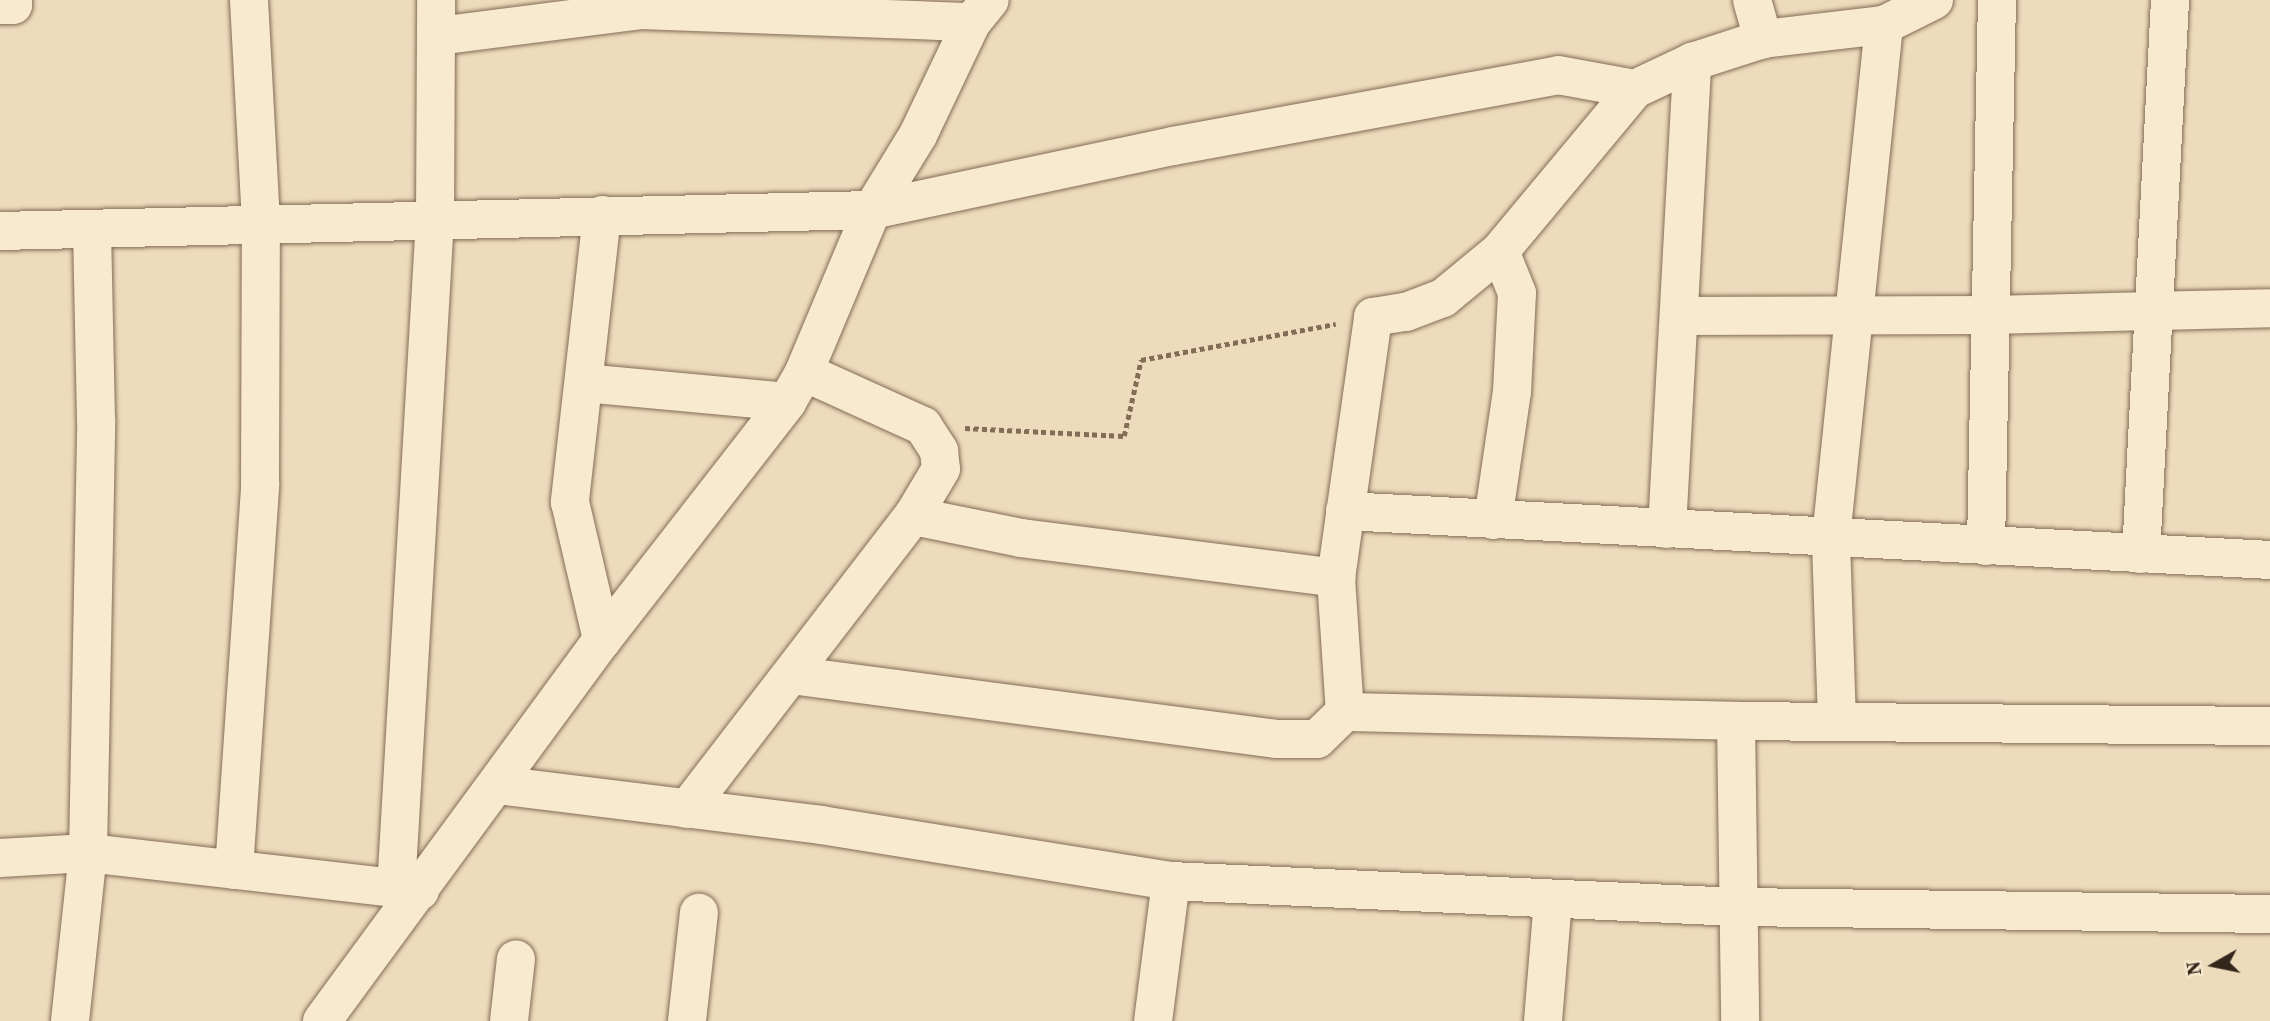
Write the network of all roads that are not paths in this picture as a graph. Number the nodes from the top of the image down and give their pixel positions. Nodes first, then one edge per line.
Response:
1 (13, 0) edge
2 (249, 0) edge
3 (1752, 0) edge
4 (1934, 0) edge
5 (1997, 0) edge
6 (2169, 0) edge
7 (0, 5) edge
8 (639, 5) edge
9 (829, 10) edge
10 (981, 11) edge
11 (437, 18) edge
12 (1884, 25) junction
13 (1763, 39) junction
14 (1692, 62) junction
15 (1635, 89) junction
16 (872, 210) junction
17 (602, 215) junction
18 (435, 218) junction
19 (261, 222) junction
20 (93, 229) junction
21 (0, 231) edge
22 (1500, 251) junction
23 (2270, 308) edge
24 (2154, 310) junction
25 (1854, 312) junction
26 (1990, 315) junction
27 (1679, 316) junction
28 (584, 383) junction
29 (795, 387) junction
30 (1345, 511) junction
31 (913, 516) junction
32 (1493, 520) junction
33 (1667, 529) junction
34 (1831, 538) junction
35 (1986, 546) junction
36 (2141, 554) junction
37 (2270, 560) edge
38 (1336, 578) junction
39 (602, 640) junction
40 (791, 675) junction
41 (1345, 712) junction
42 (1736, 721) junction
43 (1837, 722) junction
44 (2270, 726) edge
45 (497, 785) junction
46 (687, 809) junction
47 (88, 853) junction
48 (0, 858) edge
49 (234, 870) junction
50 (1171, 881) junction
51 (408, 890) junction
52 (1553, 900) junction
53 (1738, 906) junction
54 (699, 913) dead end
55 (2270, 914) edge
56 (516, 959) dead end
57 (70, 1021) edge
58 (322, 1021) edge
59 (509, 1021) edge
60 (687, 1021) edge
61 (1153, 1021) edge
62 (1544, 1021) edge
63 (1740, 1021) edge

1 - 7 street
2 - 19 street
3 - 13 street
4 - 12 street
5 - 26 street
6 - 24 street
8 - 9 street
8 - 11 street
9 - 10 street
10 - 16 street
11 - 18 street
12 - 13 street
12 - 25 street
13 - 14 street
14 - 15 street
14 - 27 street
15 - 16 street
15 - 22 street
16 - 17 street
16 - 29 street
17 - 18 street
17 - 28 street
18 - 19 street
18 - 51 street
19 - 20 street
19 - 49 street
20 - 21 street
20 - 47 street
22 - 30 street
22 - 32 street
23 - 24 street
24 - 26 street
24 - 36 street
25 - 26 street
25 - 27 street
25 - 34 street
26 - 35 street
27 - 33 street
28 - 29 street
28 - 39 street
29 - 31 street
29 - 39 street
30 - 32 street
30 - 38 street
31 - 38 street
31 - 40 street
32 - 33 street
33 - 34 street
34 - 35 street
34 - 43 street
35 - 36 street
36 - 37 street
38 - 41 street
39 - 45 street
40 - 41 street
40 - 46 street
41 - 42 street
42 - 43 street
42 - 53 street
43 - 44 street
45 - 46 street
45 - 51 street
46 - 50 street
47 - 48 street
47 - 49 street
47 - 57 street
49 - 51 street
50 - 52 street
50 - 61 street
51 - 58 street
52 - 53 street
52 - 62 street
53 - 55 street
53 - 63 street
54 - 60 street
56 - 59 street

